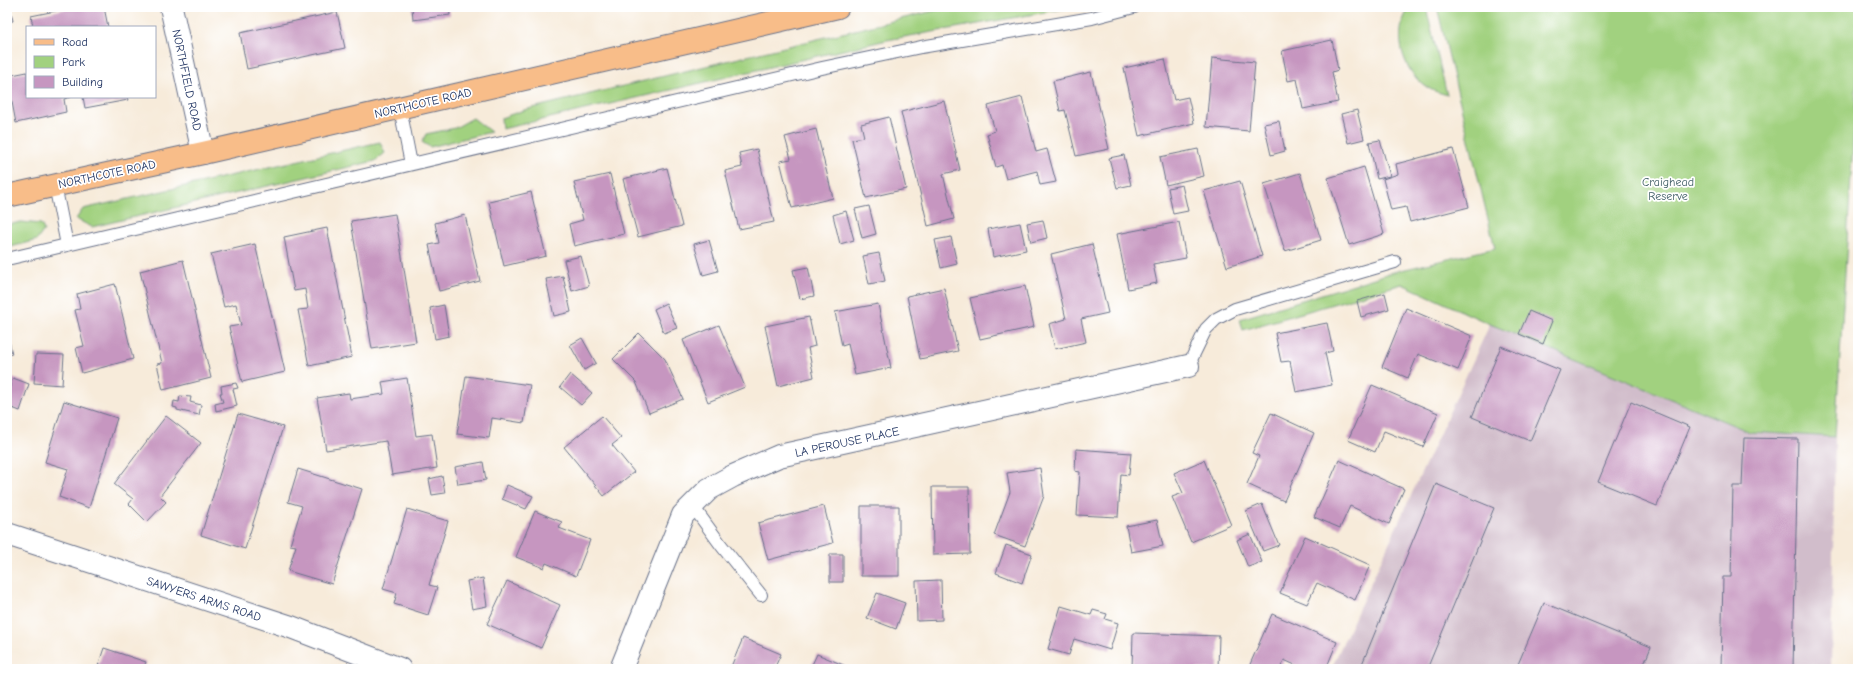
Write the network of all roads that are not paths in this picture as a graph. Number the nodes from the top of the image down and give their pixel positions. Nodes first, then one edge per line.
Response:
1 (171, 7) edge
2 (838, 7) edge
3 (1134, 7) edge
4 (400, 108) junction
5 (203, 153) junction
6 (411, 164) junction
7 (55, 185) junction
8 (7, 196) edge
9 (67, 245) junction
10 (7, 260) edge
11 (1395, 262) dead end
12 (1188, 366) joint
13 (692, 505) junction
14 (7, 534) edge
15 (761, 595) dead end
16 (400, 669) edge
17 (621, 669) edge

1 - 5 street, NORTHFIELD ROAD
2 - 4 main road, NORTHCOTE ROAD
3 - 6 lane
4 - 5 main road, NORTHCOTE ROAD
4 - 6 lane
5 - 7 main road, NORTHCOTE ROAD
6 - 9 lane
7 - 8 main road, NORTHCOTE ROAD
7 - 9 lane
9 - 10 lane
11 - 12 lane
12 - 13 street, LA PEROUSE PLACE
13 - 15 lane
13 - 17 street, LA PEROUSE PLACE
14 - 16 street, SAWYERS ARMS ROAD

